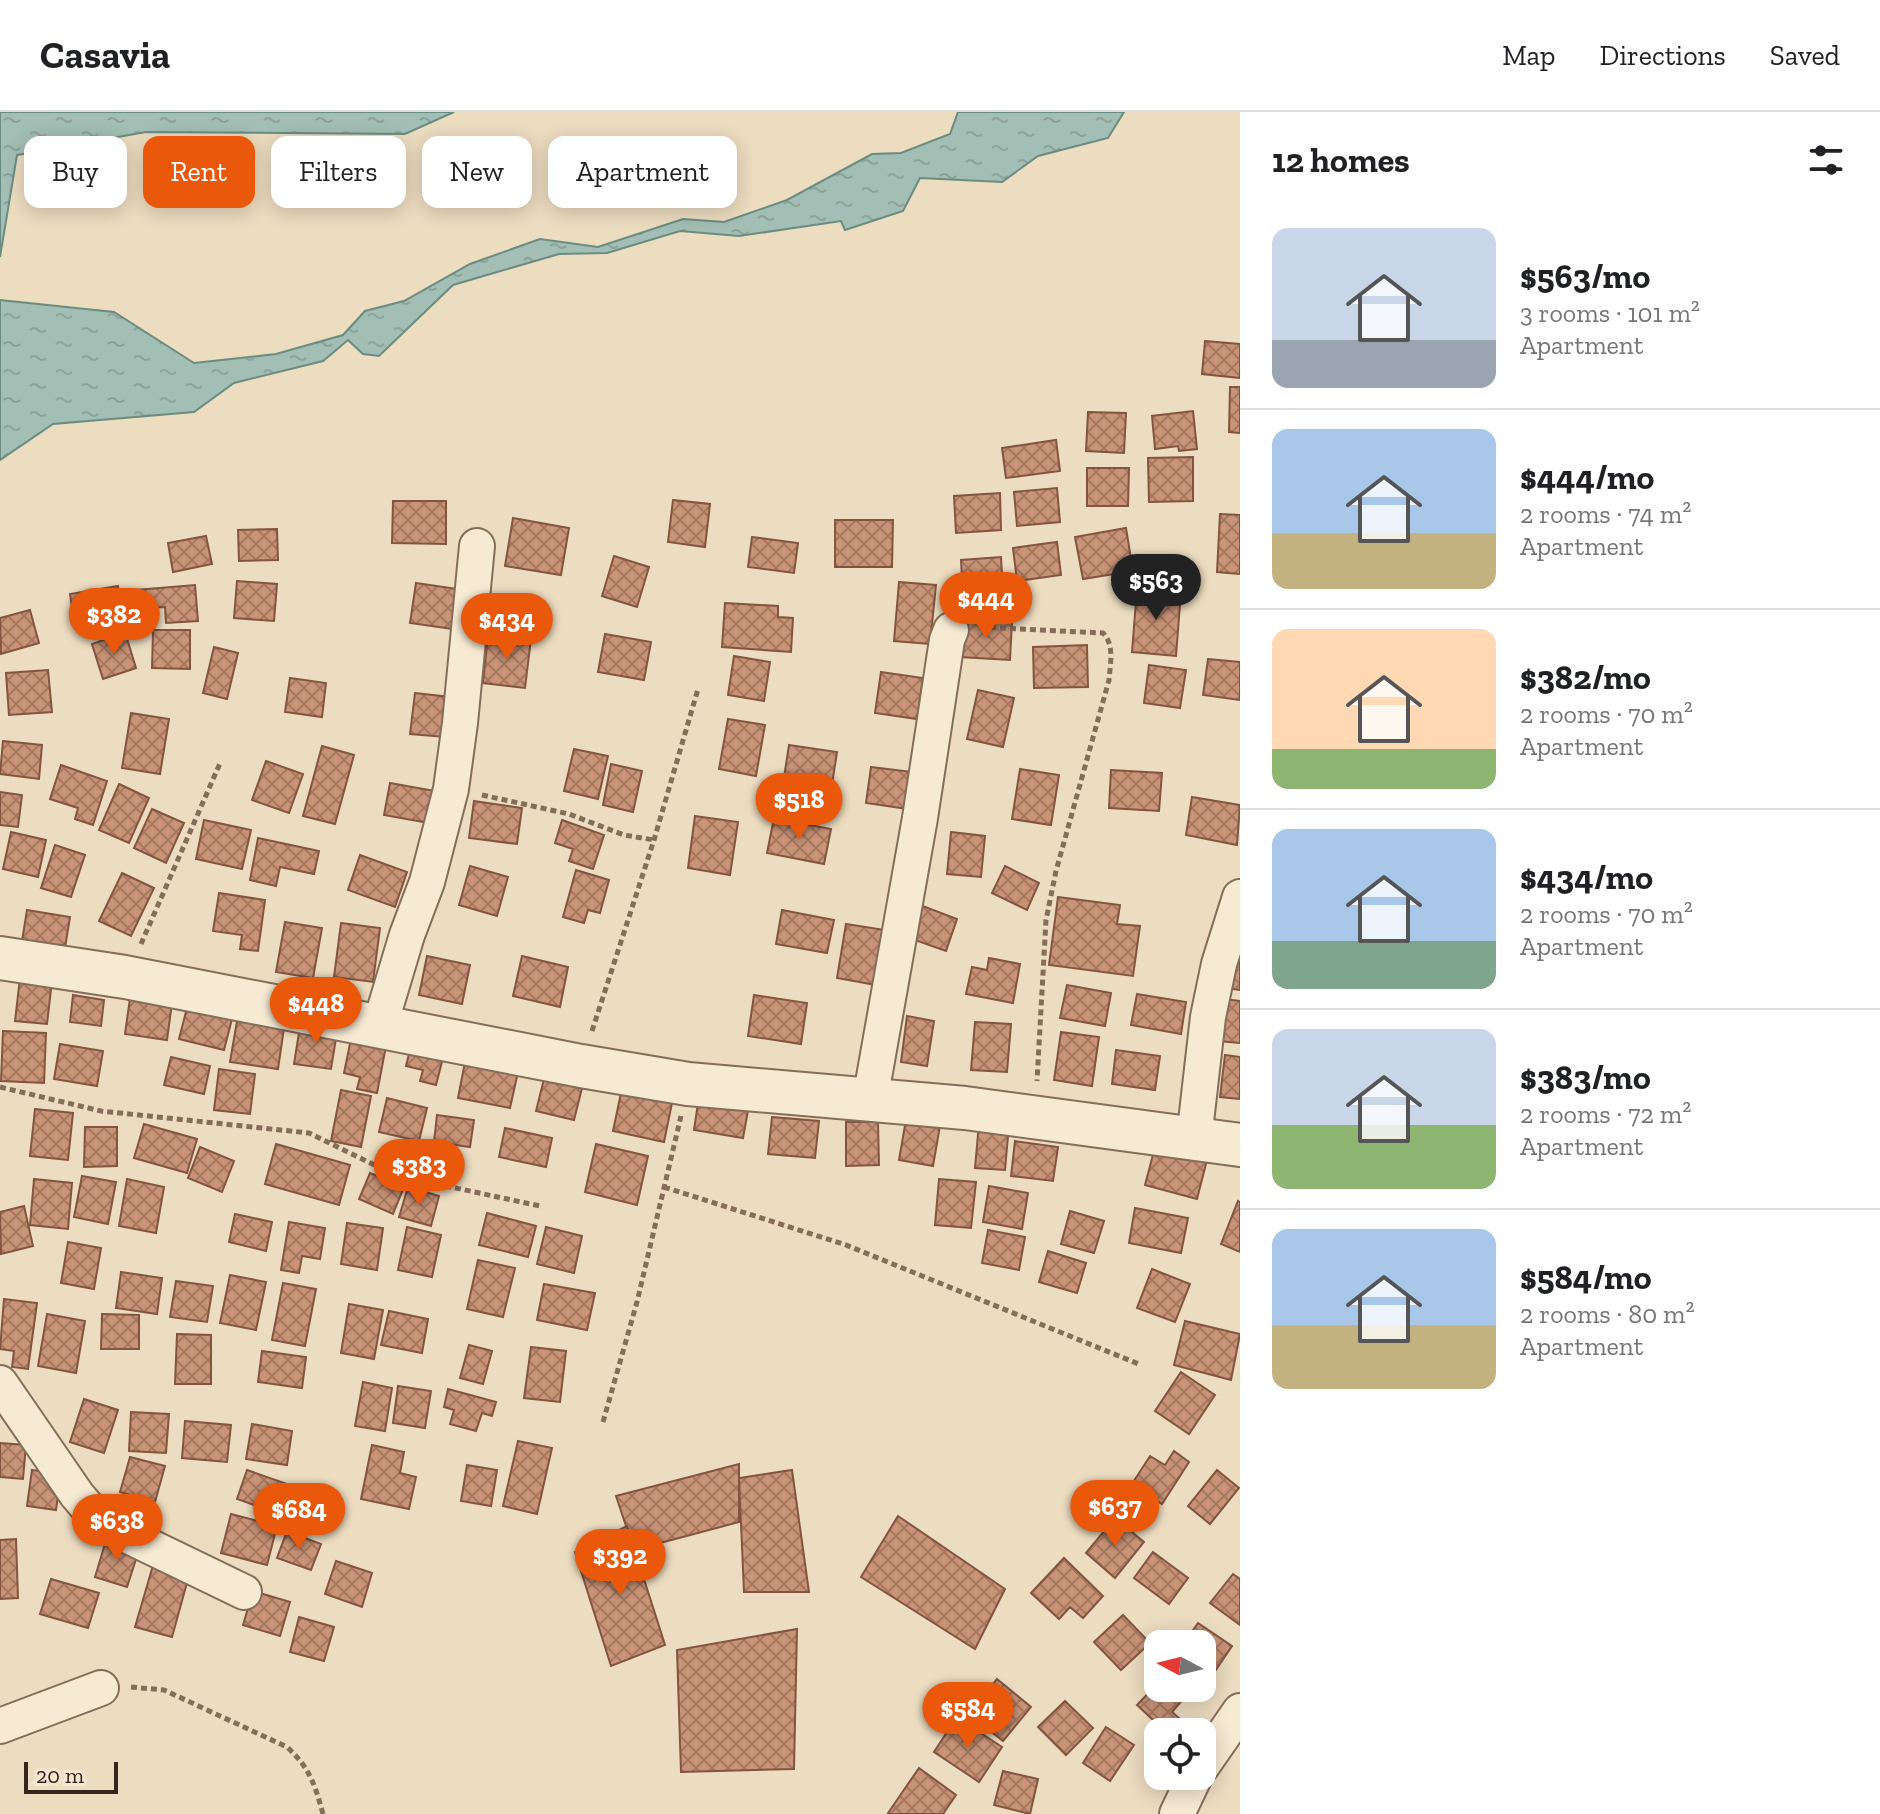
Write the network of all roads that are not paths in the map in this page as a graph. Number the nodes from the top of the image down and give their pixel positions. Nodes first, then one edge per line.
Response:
1 (477, 546) dead end
2 (951, 630) road end
3 (1240, 897) edge
4 (0, 958) edge
5 (380, 1025) junction
6 (870, 1100) junction
7 (1194, 1139) junction
8 (1240, 1145) edge
9 (0, 1383) edge
10 (244, 1592) dead end
11 (101, 1688) road end
12 (1240, 1711) edge
13 (0, 1726) edge
14 (1216, 1746) edge
15 (1188, 1790) edge
16 (1177, 1814) edge

1 - 5 street
2 - 6 street
3 - 7 street
4 - 5 street
5 - 6 street
6 - 7 street
7 - 8 street
9 - 10 street
11 - 13 street
12 - 14 street
15 - 16 street

